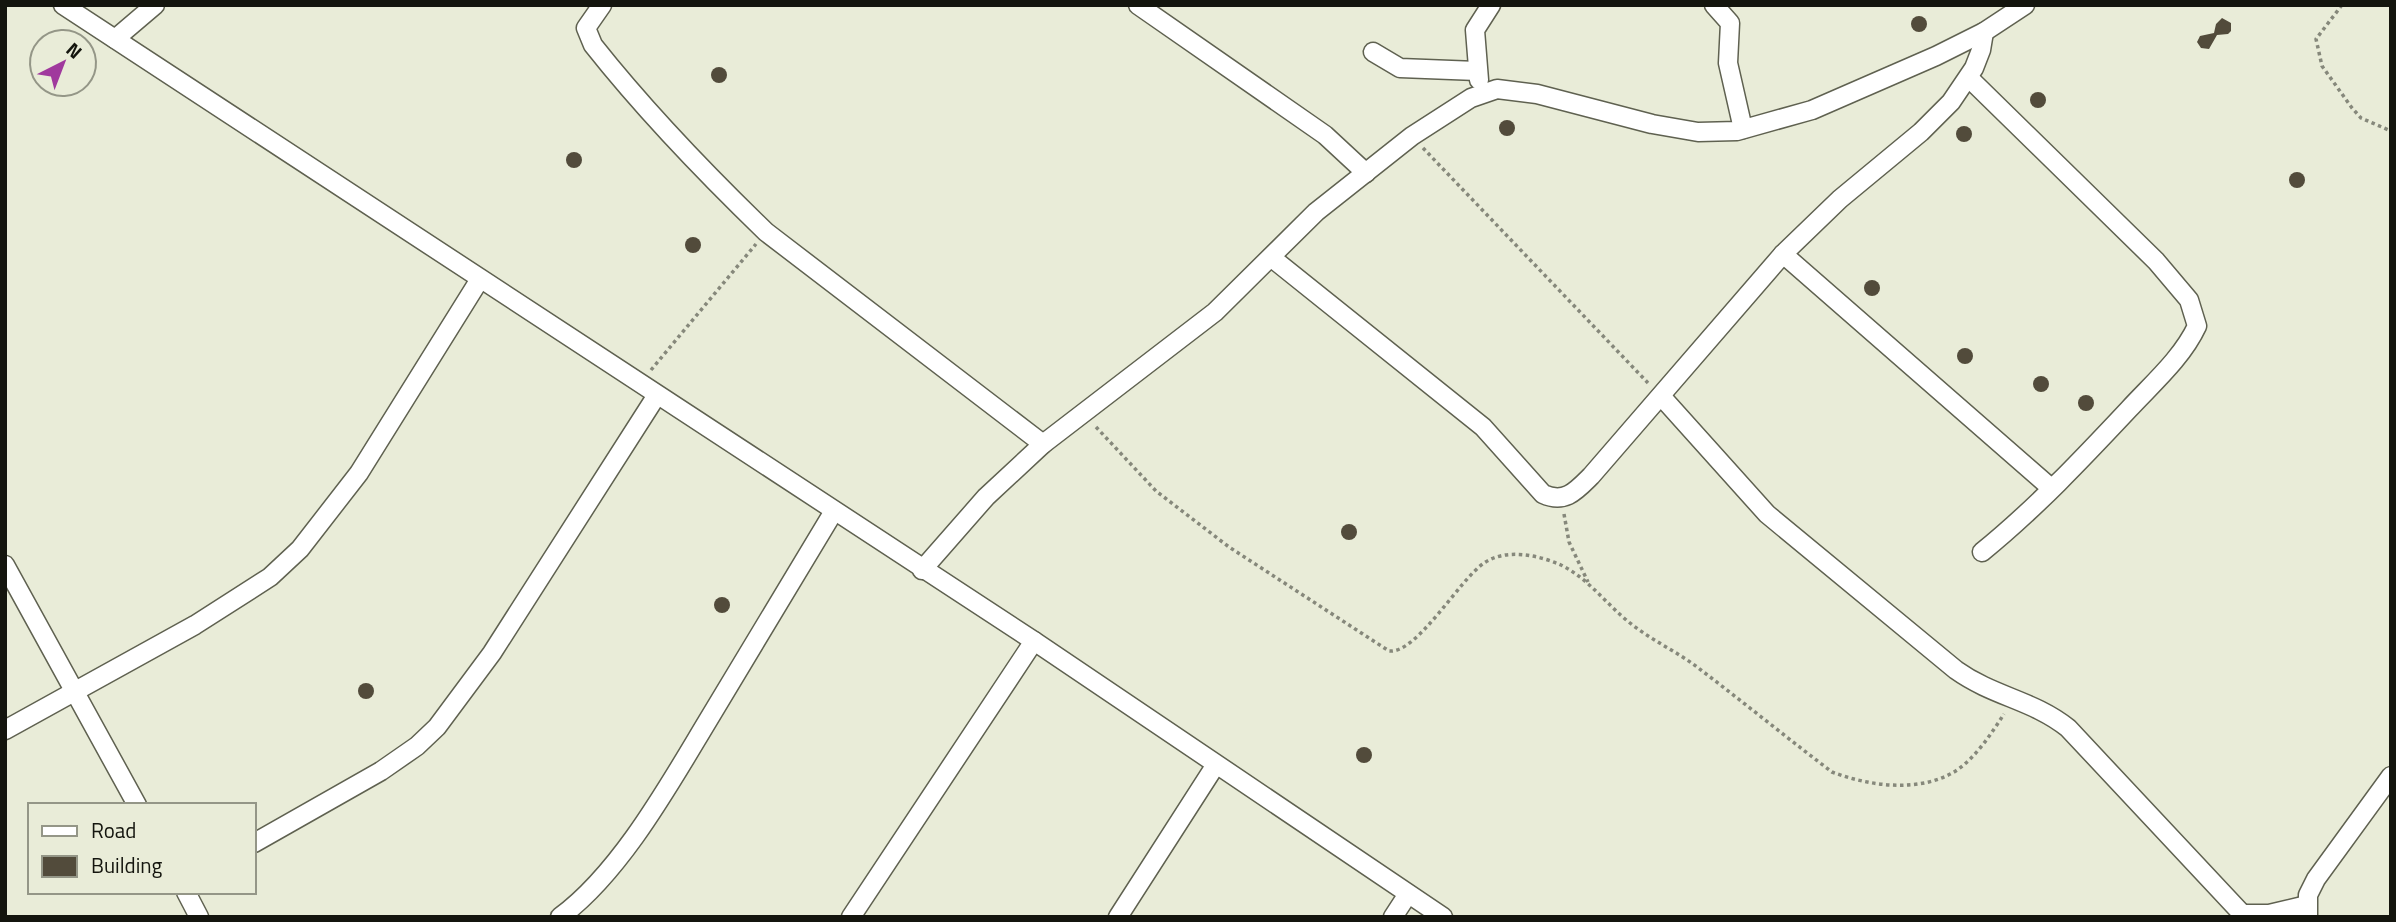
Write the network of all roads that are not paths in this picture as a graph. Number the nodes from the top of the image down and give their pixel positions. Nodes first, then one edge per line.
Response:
1 (63, 5) edge
2 (155, 5) edge
3 (602, 5) edge
4 (1138, 5) edge
5 (1492, 5) edge
6 (1714, 5) edge
7 (2025, 5) edge
8 (1984, 32) junction
9 (115, 39) junction
10 (1373, 52) dead end
11 (1477, 71) junction
12 (1969, 78) junction
13 (1480, 93) junction
14 (1743, 129) junction
15 (1366, 173) junction
16 (1783, 254) junction
17 (1272, 258) junction
18 (480, 279) junction
19 (657, 396) junction
20 (1661, 396) junction
21 (1043, 444) junction
22 (2051, 488) junction
23 (834, 511) junction
24 (1982, 552) dead end
25 (5, 565) edge
26 (922, 570) junction
27 (1034, 641) junction
28 (74, 692) junction
29 (5, 730) edge
30 (1215, 766) junction
31 (2391, 776) edge
32 (136, 803) edge
33 (256, 842) edge
34 (187, 894) edge
35 (1408, 894) junction
36 (2308, 911) edge
37 (2244, 915) edge
38 (199, 917) edge
39 (560, 917) edge
40 (851, 917) edge
41 (1118, 917) edge
42 (1393, 917) edge
43 (1443, 917) edge

1 - 9 street
2 - 9 street
3 - 21 street
4 - 15 street
5 - 11 street
6 - 14 street
7 - 8 street
8 - 12 street
8 - 14 street
9 - 18 street
10 - 11 street
11 - 13 street
12 - 16 street
12 - 22 street
13 - 14 street
13 - 15 street
15 - 17 street
16 - 20 street
16 - 22 street
17 - 20 street
17 - 21 street
18 - 19 street
18 - 28 street
19 - 23 street
19 - 33 street
20 - 37 street
21 - 26 street
22 - 24 street
23 - 26 street
23 - 39 street
25 - 28 street
26 - 27 street
27 - 30 street
27 - 40 street
28 - 29 street
28 - 32 street
30 - 35 street
30 - 41 street
31 - 36 street
34 - 38 street
35 - 42 street
35 - 43 street
36 - 37 street

